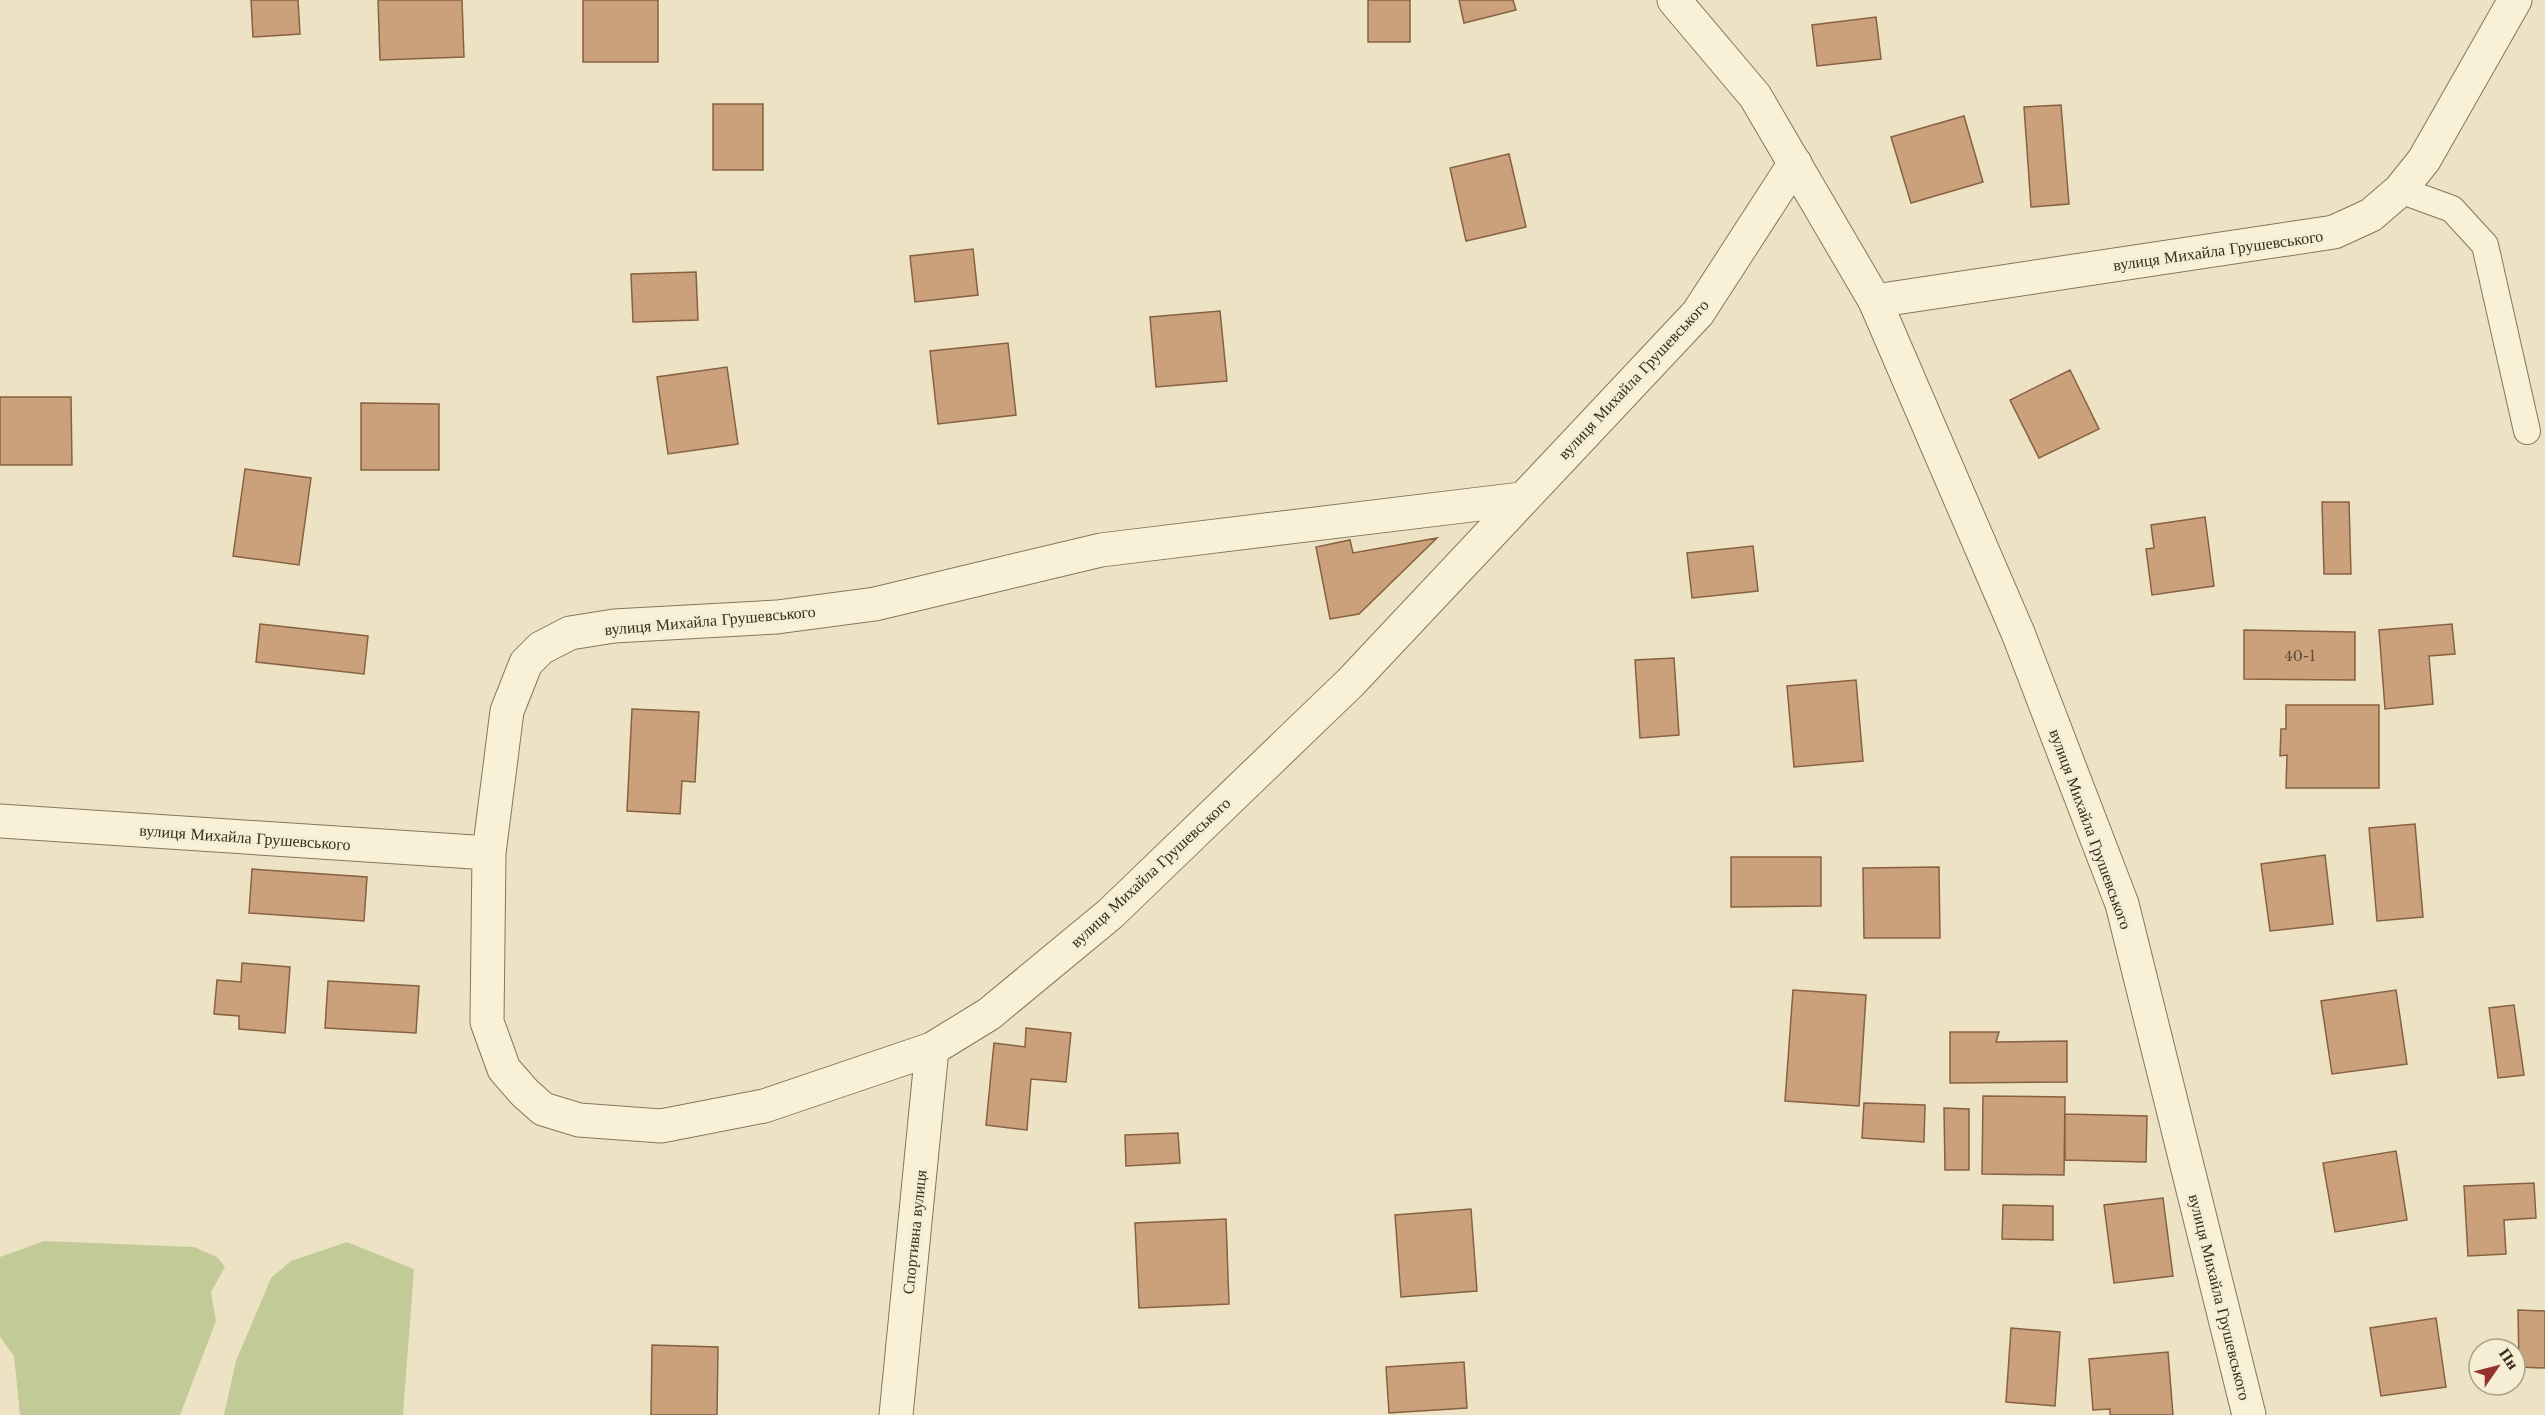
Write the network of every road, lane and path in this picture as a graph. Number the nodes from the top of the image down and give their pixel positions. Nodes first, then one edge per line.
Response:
1 (1674, 0) edge
2 (2515, 0) edge
3 (1795, 163) junction
4 (2400, 190) junction
5 (1875, 301) junction
6 (2527, 430) dead end
7 (1521, 499) junction
8 (0, 821) edge
9 (489, 853) junction
10 (932, 1049) junction
11 (896, 1415) edge
12 (2249, 1415) edge

1 - 3 street, вулиця Михайла Грушевського
2 - 4 street, вулиця Михайла Грушевського
3 - 5 street, вулиця Михайла Грушевського
3 - 7 street, вулиця Михайла Грушевського
4 - 5 street, вулиця Михайла Грушевського
4 - 6 lane
5 - 12 street, вулиця Михайла Грушевського
7 - 9 street, вулиця Михайла Грушевського
7 - 10 street, вулиця Михайла Грушевського
8 - 9 street, вулиця Михайла Грушевського
9 - 10 street, вулиця Михайла Грушевського
10 - 11 street, Спортивна вулиця

